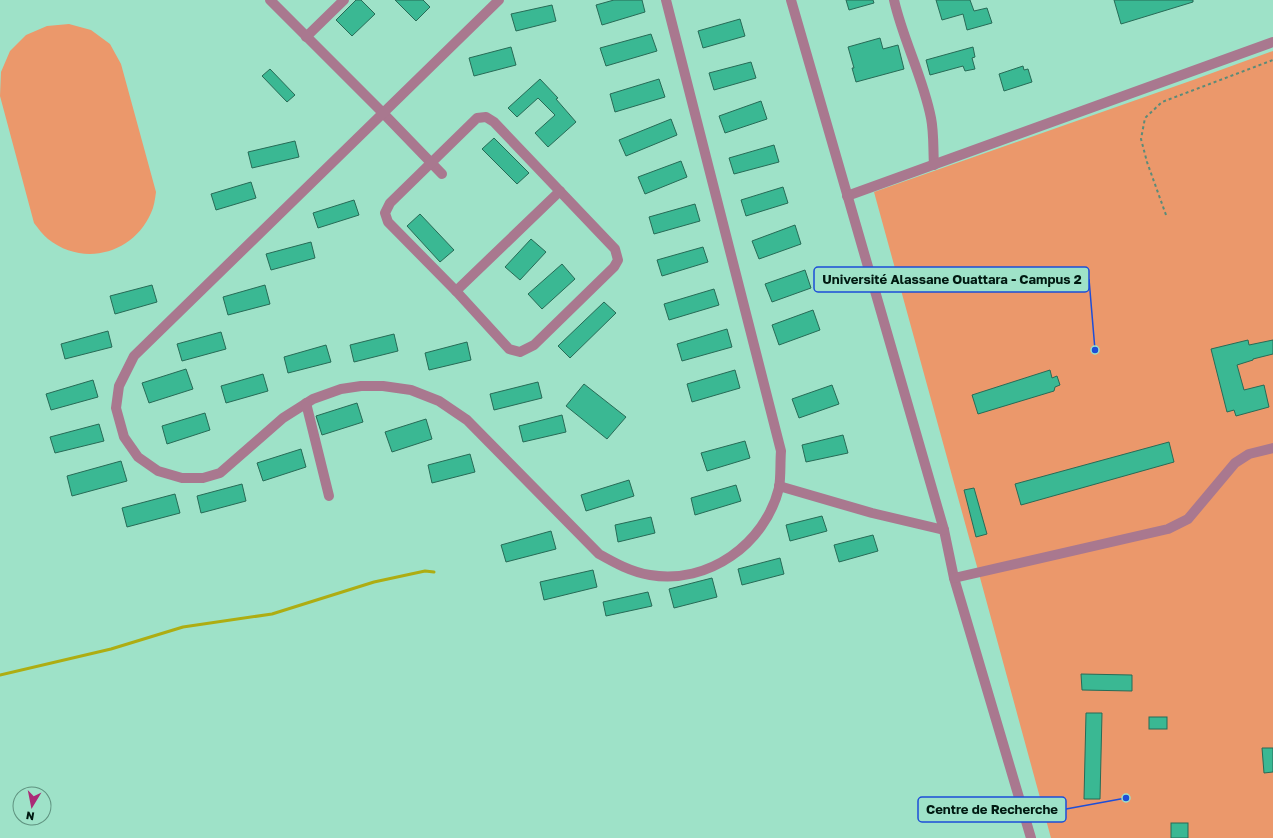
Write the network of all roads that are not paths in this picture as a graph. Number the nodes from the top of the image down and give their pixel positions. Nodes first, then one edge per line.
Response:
1 (270, 0) edge
2 (344, 0) edge
3 (499, 0) edge
4 (666, 0) edge
5 (791, 0) edge
6 (894, 0) edge
7 (306, 37) junction
8 (1273, 42) edge
9 (383, 113) junction
10 (431, 162) junction
11 (934, 164) junction
12 (442, 174) dead end
13 (560, 191) junction
14 (847, 196) junction
15 (456, 291) junction
16 (306, 403) junction
17 (1273, 448) edge
18 (779, 486) junction
19 (329, 496) dead end
20 (944, 530) junction
21 (954, 578) junction
22 (1030, 838) edge

1 - 7 street
2 - 7 street
3 - 9 street
4 - 18 street
5 - 14 street
6 - 11 street
7 - 9 street
8 - 11 street
9 - 10 street
9 - 16 street
10 - 12 street
10 - 13 street
10 - 15 street
11 - 14 street
13 - 15 street
13 - 15 street
14 - 20 street
16 - 18 street
16 - 19 street
17 - 21 street
18 - 20 street
20 - 21 street
21 - 22 street

